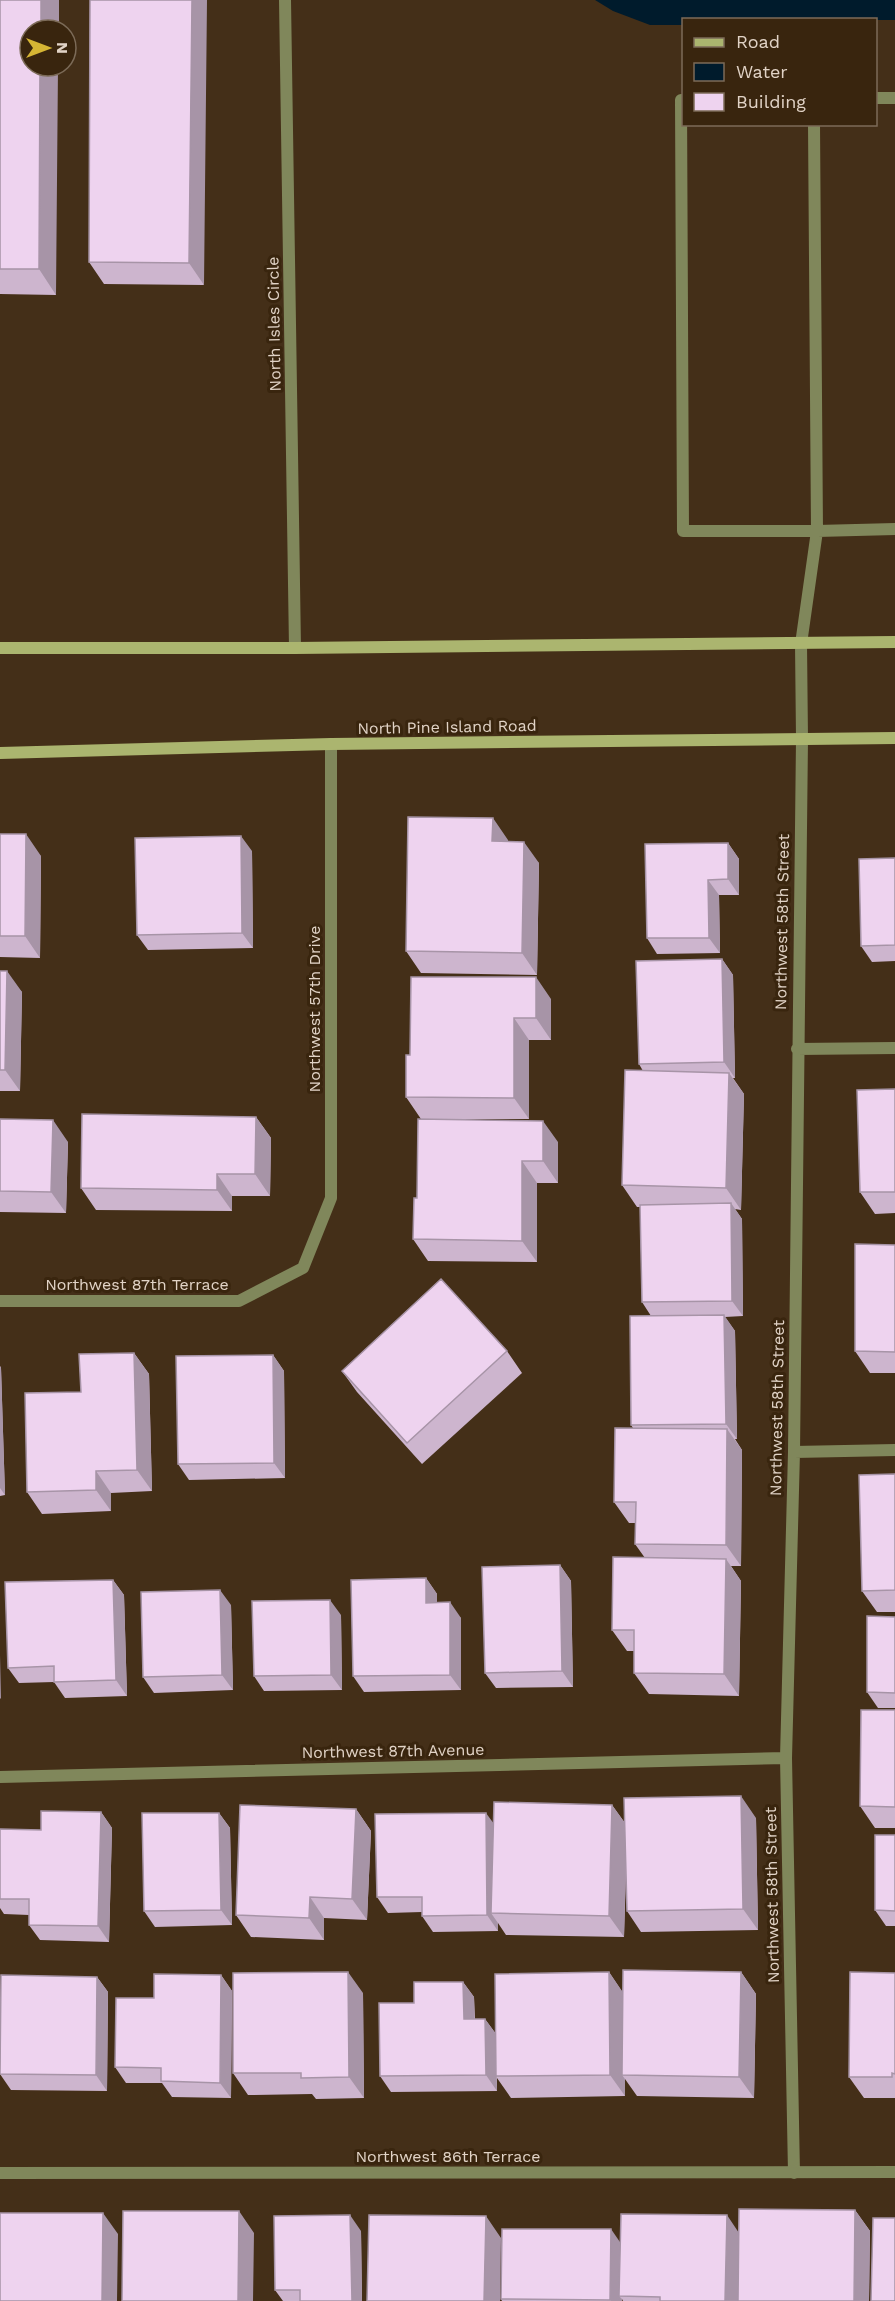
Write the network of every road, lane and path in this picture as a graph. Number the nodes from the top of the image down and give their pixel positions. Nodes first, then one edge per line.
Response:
1 (285, 0) edge
2 (877, 98) edge
3 (895, 98) edge
4 (682, 100) edge
5 (814, 126) edge
6 (895, 529) edge
7 (817, 531) junction
8 (895, 642) edge
9 (801, 644) junction
10 (0, 648) edge
11 (295, 648) junction
12 (895, 738) edge
13 (802, 740) junction
14 (331, 744) junction
15 (0, 753) edge
16 (895, 1048) edge
17 (797, 1049) junction
18 (303, 1268) joint
19 (0, 1300) edge
20 (895, 1450) edge
21 (794, 1452) junction
22 (786, 1758) junction
23 (0, 1777) edge
24 (895, 2172) edge
25 (0, 2173) edge
26 (794, 2173) junction

1 - 11 street, North Isles Circle
2 - 3 street
4 - 7 street
5 - 7 street, Northwest 58th Street
6 - 7 street
7 - 9 street, Northwest 58th Street
8 - 9 main road
9 - 11 main road
9 - 13 street, Northwest 58th Street
10 - 11 main road
12 - 13 main road, North Pine Island Road
13 - 14 main road, North Pine Island Road
13 - 17 street, Northwest 58th Street
14 - 15 main road, North Pine Island Road
14 - 18 street, Northwest 57th Drive
16 - 17 street
17 - 21 street, Northwest 58th Street
18 - 19 street, Northwest 87th Terrace
20 - 21 street
21 - 22 street, Northwest 58th Street
22 - 23 street, Northwest 87th Avenue
22 - 26 street, Northwest 58th Street
24 - 26 street, Northwest 86th Terrace
25 - 26 street, Northwest 86th Terrace

